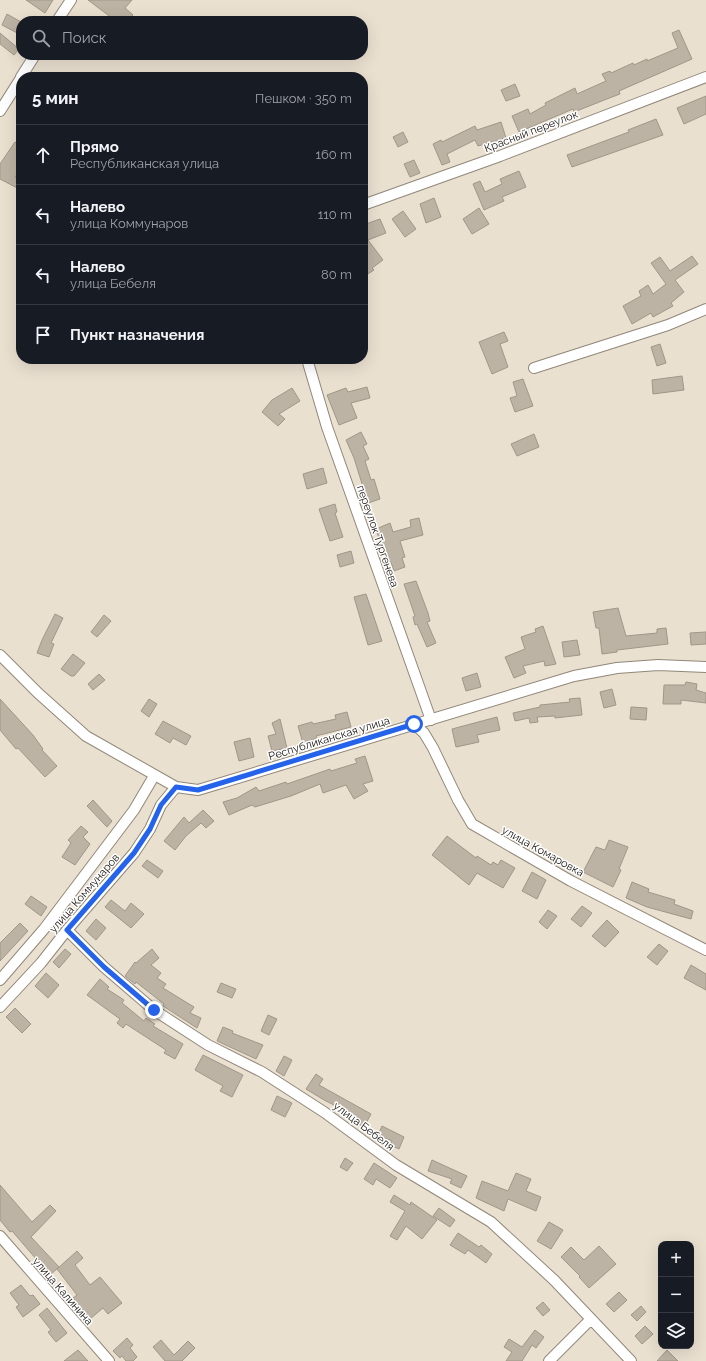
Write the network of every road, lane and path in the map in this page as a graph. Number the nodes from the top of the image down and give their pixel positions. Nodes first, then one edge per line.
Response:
1 (71, 0) edge
2 (60, 16) edge
3 (33, 60) edge
4 (24, 72) edge
5 (706, 77) edge
6 (16, 85) edge
7 (0, 110) edge
8 (368, 203) edge
9 (706, 309) edge
10 (308, 364) edge
11 (534, 368) dead end
12 (0, 655) edge
13 (706, 667) edge
14 (431, 720) junction
15 (414, 724) junction
16 (154, 776) junction
17 (176, 787) junction
18 (67, 930) junction
19 (706, 950) edge
20 (0, 980) edge
21 (0, 1007) edge
22 (0, 1236) edge
23 (591, 1319) junction
24 (109, 1361) edge
25 (549, 1361) edge
26 (631, 1361) edge

1 - 2 street
3 - 4 street
5 - 8 street, Красный переулок
6 - 7 street
9 - 11 street
10 - 14 street, переулок Тургенева
12 - 16 street, Республиканская улица
13 - 14 street, Республиканская улица
14 - 15 street, Республиканская улица
15 - 17 street, Республиканская улица
15 - 19 street, улица Комаровка
16 - 17 street, Республиканская улица
16 - 20 street, улица Коммунаров
17 - 18 street, улица Коммунаров
18 - 21 street, улица Коммунаров
18 - 23 street, улица Бебеля
22 - 24 street, улица Калинина
23 - 25 street
23 - 26 street, улица Бебеля

